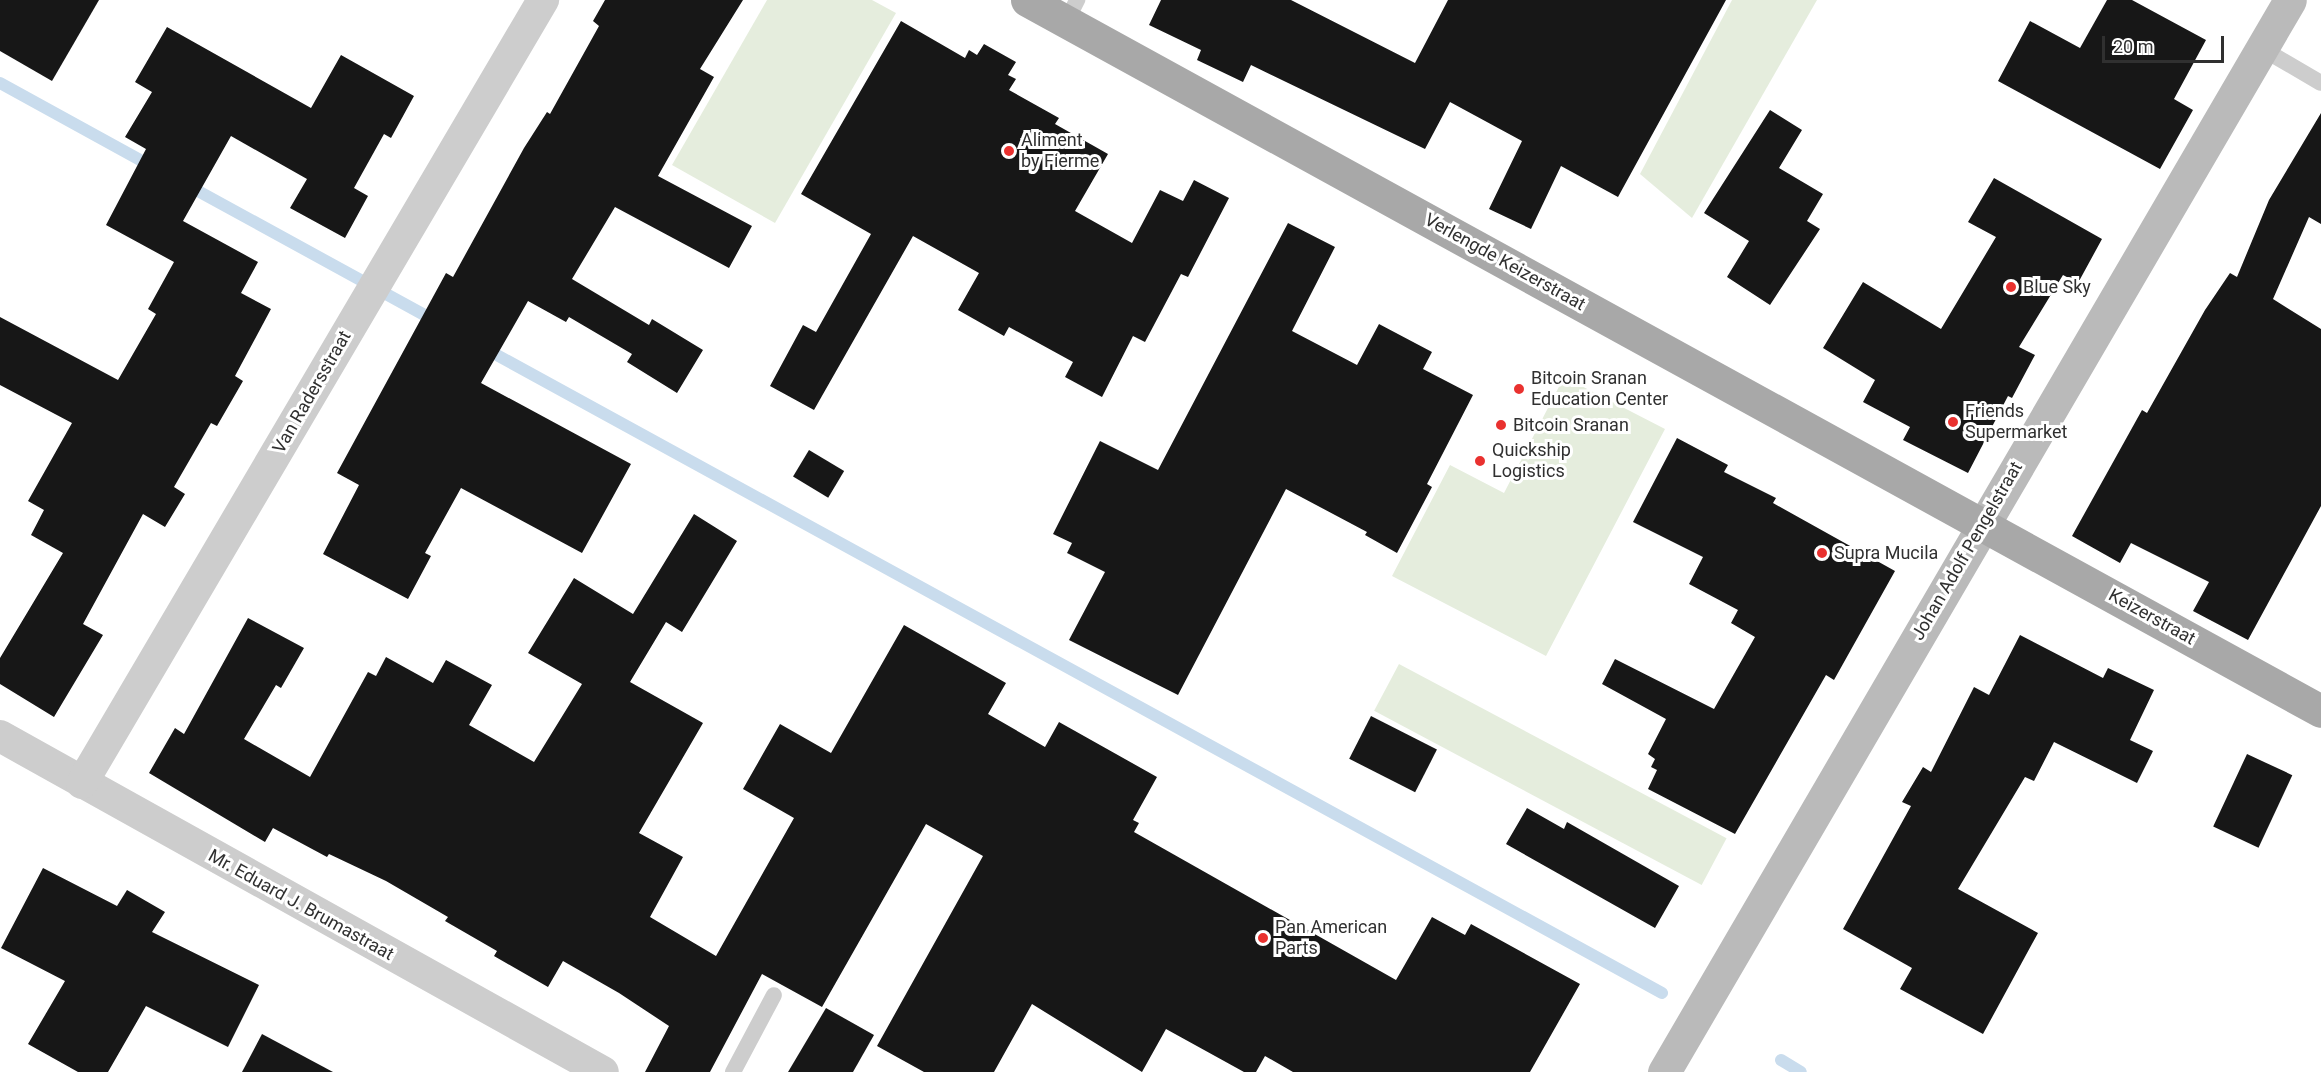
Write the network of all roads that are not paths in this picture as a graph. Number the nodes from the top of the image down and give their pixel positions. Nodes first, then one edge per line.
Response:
1 (543, 0) edge
2 (1027, 0) edge
3 (2281, 3) edge
4 (1072, 11) edge
5 (2261, 48) junction
6 (2321, 83) edge
7 (1983, 523) junction
8 (2321, 711) edge
9 (0, 736) edge
10 (82, 783) junction
11 (774, 995) dead end
12 (603, 1072) edge
13 (733, 1072) edge
14 (1664, 1072) edge

1 - 10 street, Van Radersstraat
2 - 4 main road, Verlengde Keizerstraat
3 - 5 main road, Johan Adolf Pengelstraat
4 - 7 main road, Verlengde Keizerstraat
5 - 6 lane
5 - 7 main road, Johan Adolf Pengelstraat
7 - 8 main road, Keizerstraat
7 - 14 main road, Johan Adolf Pengelstraat
9 - 10 street, Mr. Eduard J. Brumastraat
10 - 12 street, Mr. Eduard J. Brumastraat
11 - 13 lane

